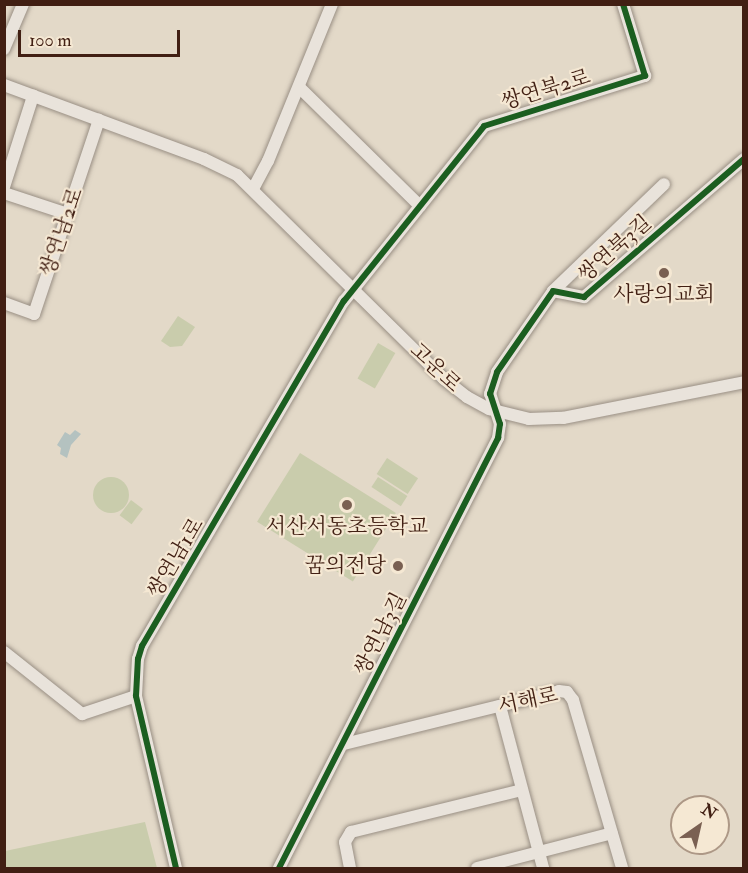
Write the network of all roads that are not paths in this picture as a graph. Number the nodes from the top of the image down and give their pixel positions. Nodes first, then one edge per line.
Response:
1 (22, 4) edge
2 (332, 4) edge
3 (623, 4) edge
4 (4, 49) edge
5 (4, 85) edge
6 (299, 87) junction
7 (33, 96) junction
8 (99, 120) junction
9 (744, 159) edge
10 (664, 184) dead end
11 (4, 187) edge
12 (253, 189) junction
13 (4, 193) edge
14 (420, 206) junction
15 (68, 214) junction
16 (352, 289) junction
17 (553, 291) junction
18 (4, 303) edge
19 (744, 382) edge
20 (496, 412) junction
21 (4, 652) edge
22 (136, 696) junction
23 (500, 706) junction
24 (344, 744) junction
25 (522, 790) junction
26 (612, 833) junction
27 (539, 852) junction
28 (176, 868) edge
29 (279, 868) edge
30 (350, 868) edge
31 (477, 868) edge
32 (543, 868) edge
33 (622, 868) edge

1 - 4 street
2 - 6 street
3 - 14 street, 쌍연북2로
5 - 7 street, 고운로
6 - 12 street
6 - 14 street
7 - 8 street, 고운로
7 - 11 street
8 - 12 street, 고운로
8 - 15 street, 쌍연남2로
9 - 17 street, 쌍연북3길
10 - 17 street
12 - 16 street, 고운로
13 - 15 street
14 - 16 street, 쌍연남1로
15 - 18 street, 쌍연남2로
16 - 20 street, 고운로
16 - 22 street, 쌍연남1로
17 - 20 street, 쌍연북3길
19 - 20 street, 고운로
20 - 24 street, 쌍연남3길
21 - 22 street
22 - 28 street, 쌍연남1로
23 - 24 street, 서해로
23 - 25 street
23 - 26 street, 서해로
24 - 29 street, 쌍연남3길
25 - 27 street
25 - 30 street
26 - 27 street
26 - 33 street, 서해로
27 - 31 street
27 - 32 street

